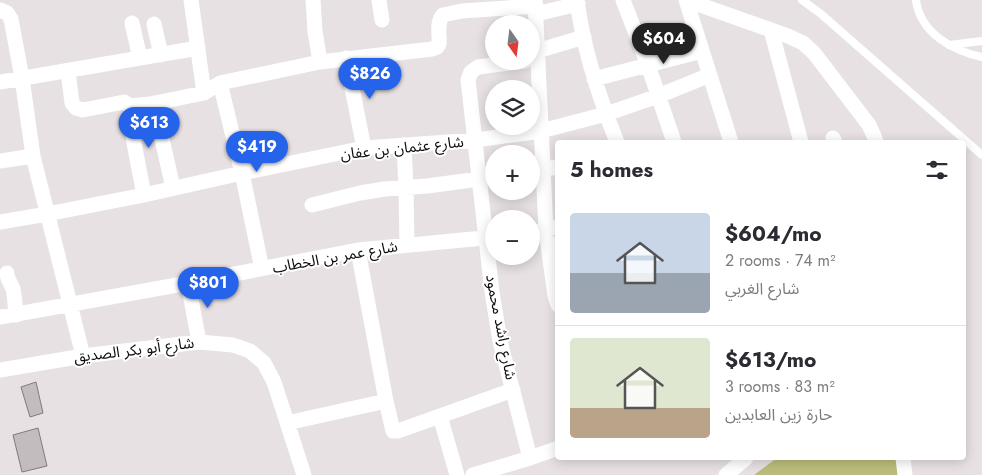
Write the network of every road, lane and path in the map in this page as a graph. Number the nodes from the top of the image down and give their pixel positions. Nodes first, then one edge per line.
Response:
1 (191, 0) edge
2 (313, 0) edge
3 (379, 0) edge
4 (622, 0) edge
5 (686, 0) edge
6 (802, 0) edge
7 (916, 0) edge
8 (577, 2) edge
9 (536, 6) edge
10 (0, 10) edge
11 (382, 20) dead end
12 (132, 23) dead end
13 (154, 24) dead end
14 (771, 30) junction
15 (584, 37) junction
16 (982, 41) edge
17 (948, 45) junction
18 (198, 48) junction
19 (702, 51) junction
20 (161, 55) junction
21 (540, 55) edge
22 (982, 57) edge
23 (140, 58) junction
24 (346, 58) junction
25 (320, 62) junction
26 (648, 65) junction
27 (485, 66) edge
28 (534, 70) edge
29 (68, 71) junction
30 (710, 75) junction
31 (22, 78) junction
32 (594, 79) junction
33 (0, 82) edge
34 (220, 83) junction
35 (204, 93) junction
36 (658, 96) junction
37 (154, 102) junction
38 (130, 106) junction
39 (606, 114) junction
40 (541, 131) junction
41 (476, 140) junction
42 (616, 140) edge
43 (673, 140) edge
44 (730, 140) edge
45 (800, 140) edge
46 (875, 140) edge
47 (965, 140) edge
48 (966, 141) edge
49 (404, 146) junction
50 (364, 148) junction
51 (982, 155) edge
52 (33, 156) junction
53 (0, 161) edge
54 (544, 169) edge
55 (485, 171) edge
56 (242, 173) junction
57 (485, 178) edge
58 (173, 188) junction
59 (406, 188) junction
60 (144, 195) junction
61 (312, 205) dead end
62 (47, 214) junction
63 (0, 222) edge
64 (545, 229) edge
65 (485, 238) edge
66 (407, 245) junction
67 (358, 250) junction
68 (491, 265) edge
69 (262, 269) junction
70 (7, 273) dead end
71 (188, 283) junction
72 (555, 287) edge
73 (69, 305) junction
74 (16, 315) junction
75 (0, 317) edge
76 (199, 342) junction
77 (83, 356) junction
78 (0, 370) edge
79 (513, 390) junction
80 (386, 401) junction
81 (440, 416) junction
82 (286, 423) junction
83 (555, 449) edge
84 (530, 458) junction
85 (744, 460) edge
86 (903, 460) edge
87 (304, 475) edge
88 (457, 475) edge
89 (473, 475) edge
90 (726, 475) edge
91 (904, 475) edge

1 - 18 street
2 - 25 street
3 - 11 street
4 - 26 street
5 - 14 street
5 - 19 street
6 - 47 lane
7 - 17 lane
8 - 9 street
8 - 15 street
9 - 24 street
10 - 31 street
12 - 23 street
13 - 20 street
14 - 45 street
14 - 46 street
15 - 21 street
15 - 32 street
16 - 17 lane
17 - 22 lane
18 - 20 street
18 - 35 street
19 - 26 street
19 - 30 street
20 - 23 street
23 - 29 street
24 - 25 street
24 - 50 street
25 - 34 street
26 - 32 street
26 - 36 street
27 - 41 street, شارع راشد محمود
28 - 40 street
29 - 31 street
29 - 38 street
30 - 36 street, شارع عثمان بن عفان
30 - 44 street
31 - 33 street
31 - 52 street
32 - 39 street
34 - 35 street
34 - 56 street
35 - 37 street
36 - 39 street, شارع عثمان بن عفان
36 - 43 street
37 - 38 street
37 - 58 street
38 - 60 street
39 - 40 street, شارع عثمان بن عفان
39 - 42 street
40 - 41 street, شارع عثمان بن عفان
40 - 54 street
41 - 49 street, شارع عثمان بن عفان
41 - 55 street, شارع راشد محمود
48 - 51 lane
49 - 50 street, شارع عثمان بن عفان
49 - 59 street
50 - 56 street, شارع عثمان بن عفان
52 - 53 street
52 - 62 street
54 - 64 street
56 - 58 street, شارع عثمان بن عفان
56 - 69 street
57 - 59 street
58 - 60 street, شارع عثمان بن عفان
59 - 61 street
59 - 66 street
60 - 62 street, شارع عثمان بن عفان
62 - 63 street, شارع عثمان بن عفان
62 - 73 street
64 - 72 street
65 - 66 street, شارع عمر بن الخطاب
66 - 67 street, شارع عمر بن الخطاب
67 - 69 street, شارع عمر بن الخطاب
67 - 80 street
68 - 79 street, شارع راشد محمود
69 - 71 street, شارع عمر بن الخطاب
70 - 74 street
71 - 73 street, شارع عمر بن الخطاب
71 - 76 street
73 - 74 street, شارع عمر بن الخطاب
73 - 77 street
74 - 75 street, شارع عمر بن الخطاب
76 - 77 street, شارع أبو بكر الصديق
76 - 82 street, شارع أبو بكر الصديق
77 - 78 street, شارع أبو بكر الصديق
79 - 81 street
79 - 84 street, شارع راشد محمود
80 - 81 street
80 - 82 street
81 - 88 street
82 - 87 street, شارع أبو بكر الصديق
83 - 84 street
84 - 89 street
85 - 90 street
86 - 91 street

